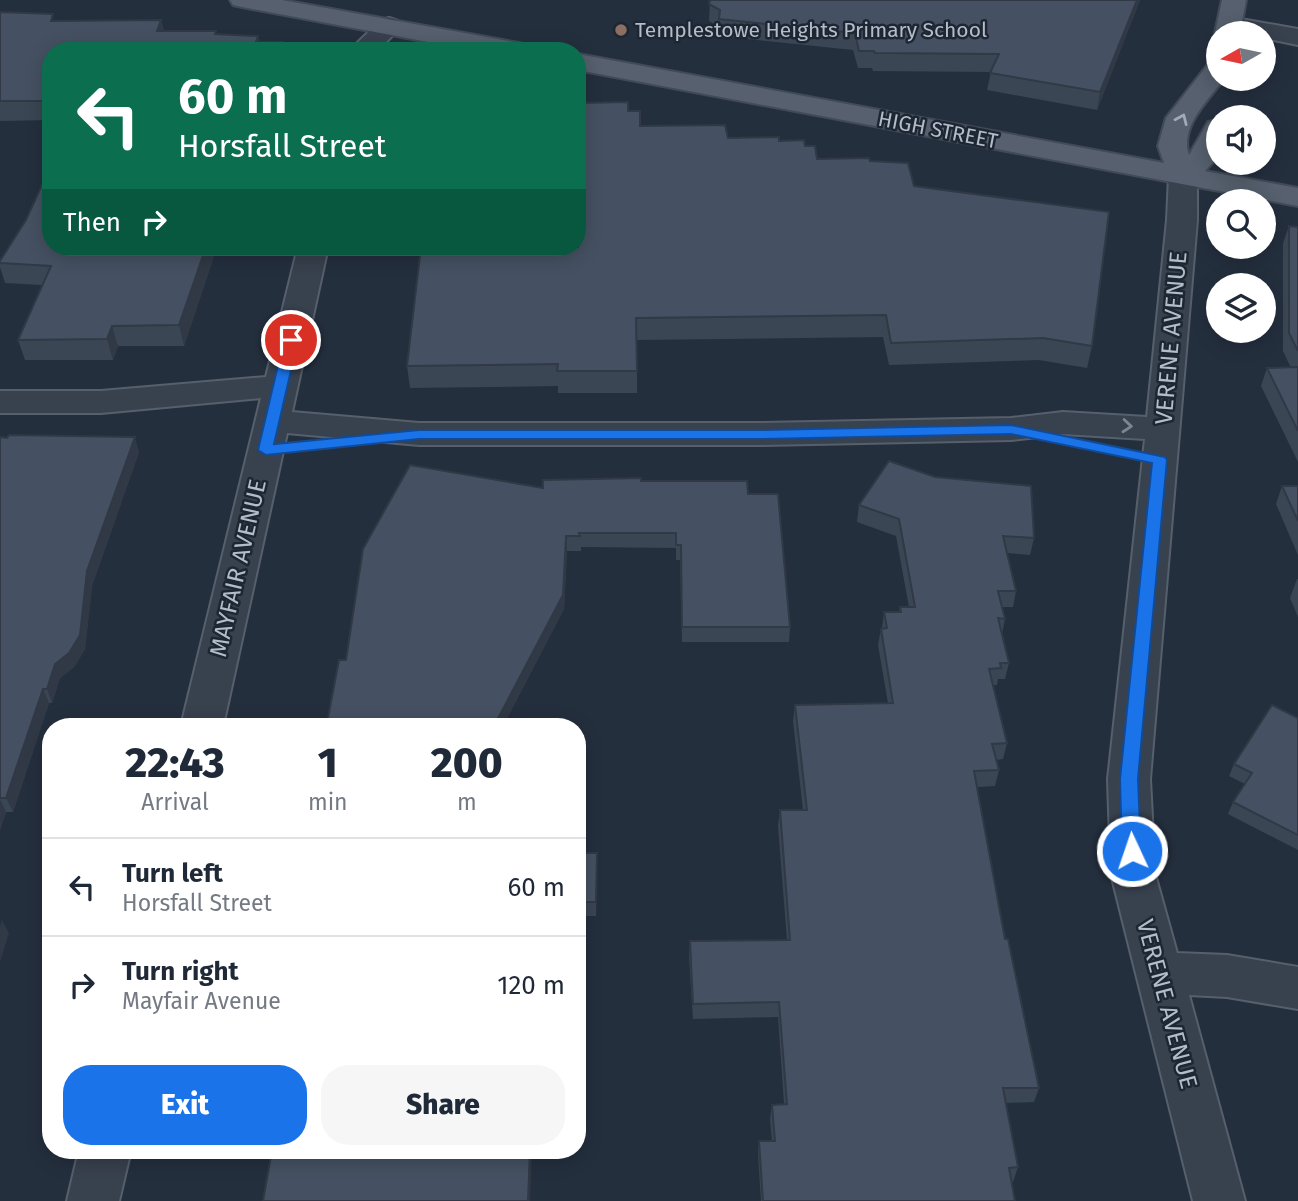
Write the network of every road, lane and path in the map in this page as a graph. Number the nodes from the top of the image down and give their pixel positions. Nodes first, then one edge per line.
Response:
1 (242, 0) edge
2 (1234, 0) edge
3 (1230, 21) edge
4 (1276, 34) edge
5 (397, 36) edge
6 (1298, 37) edge
7 (446, 42) edge
8 (586, 64) edge
9 (1206, 84) edge
10 (1206, 154) edge
11 (1184, 176) junction
12 (1298, 197) edge
13 (311, 256) edge
14 (0, 402) edge
15 (273, 418) junction
16 (1162, 444) junction
17 (204, 718) edge
18 (1158, 973) junction
19 (1298, 988) edge
20 (103, 1159) edge
21 (93, 1201) edge
22 (1219, 1201) edge

1 - 5 main road
2 - 3 main road
4 - 6 street
5 - 7 main road
8 - 11 main road, HIGH STREET
11 -> 9 main road
10 - 11 main road
11 - 12 main road, HIGH STREET
11 - 16 street, VERENE AVENUE
13 - 15 street, MAYFAIR AVENUE
14 - 15 street
15 - 16 street
15 - 17 street, MAYFAIR AVENUE
16 - 18 street, VERENE AVENUE
18 - 19 street
18 - 22 street, VERENE AVENUE
20 - 21 street

